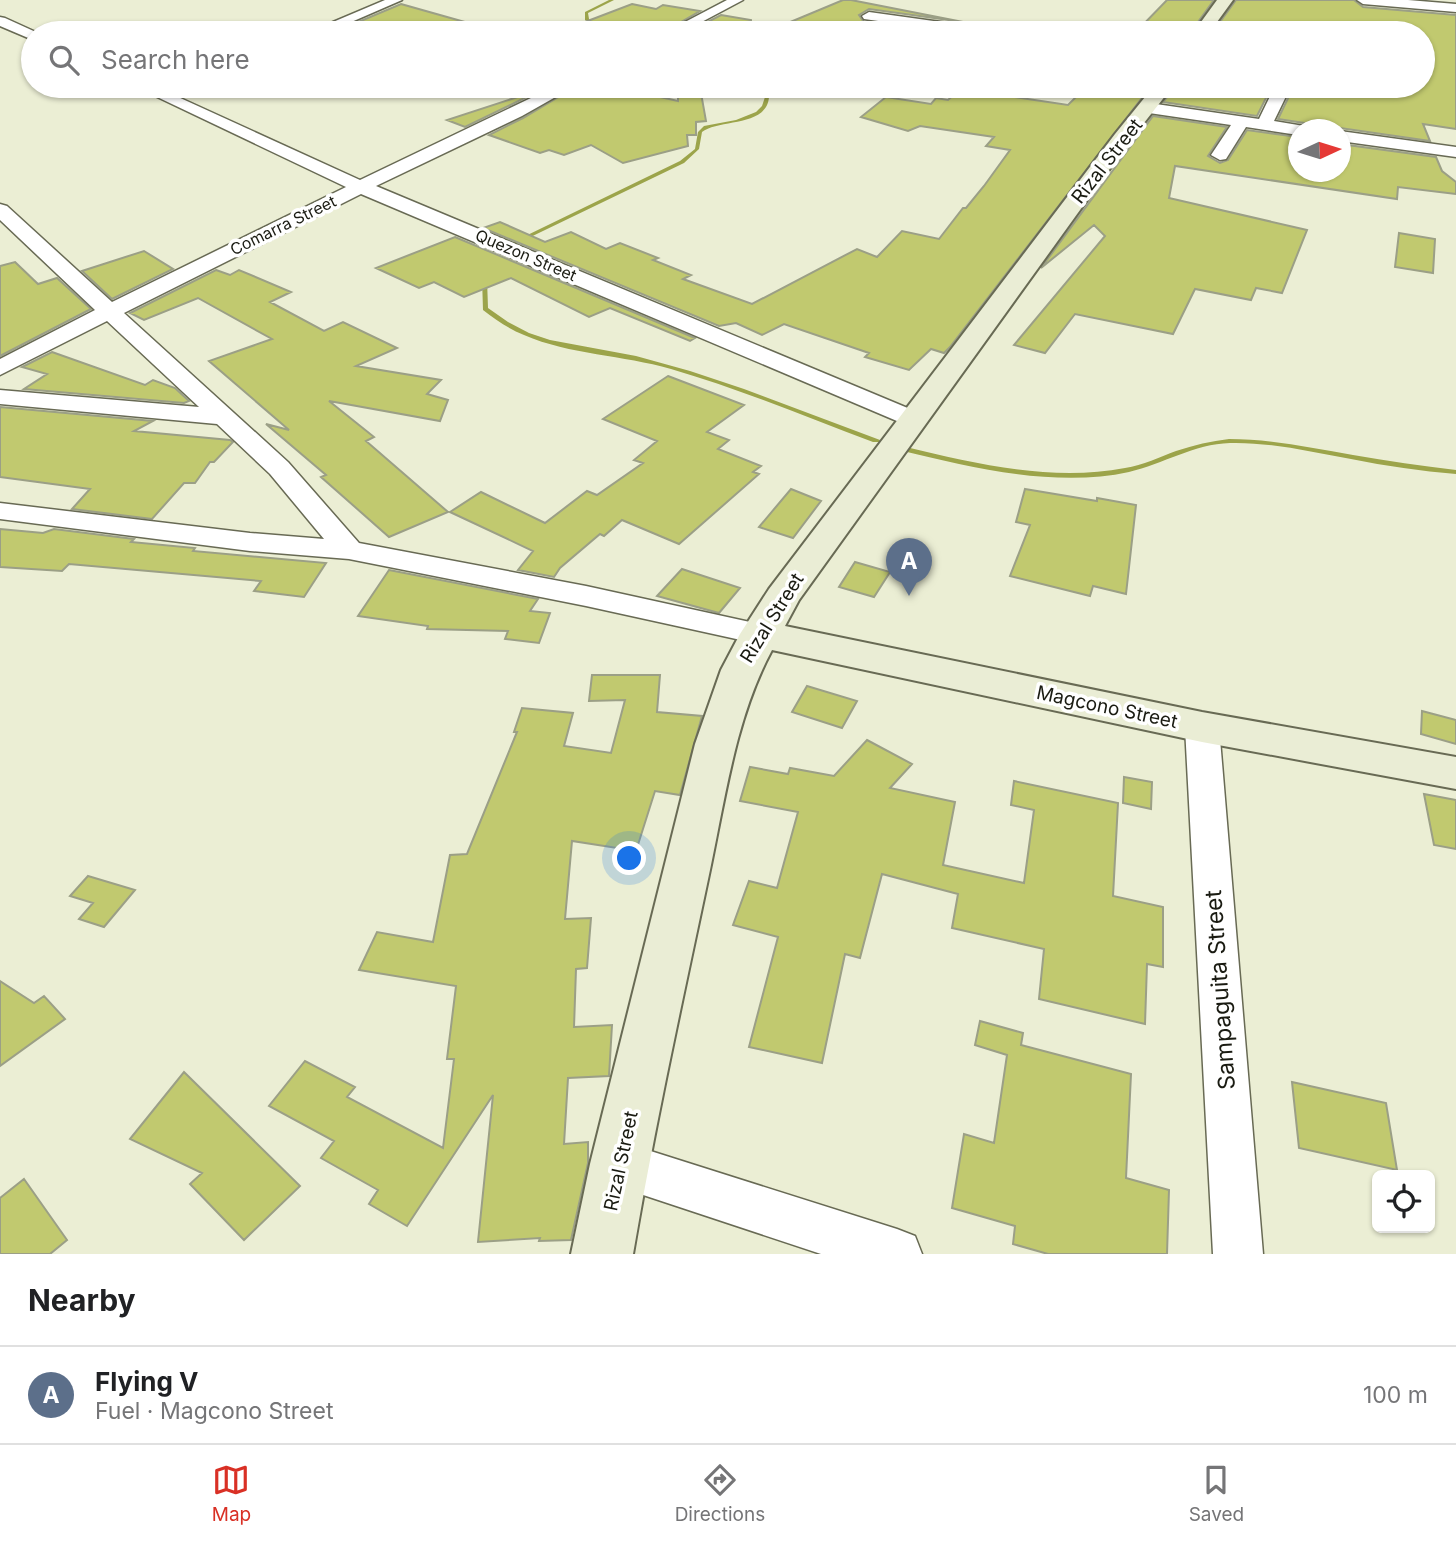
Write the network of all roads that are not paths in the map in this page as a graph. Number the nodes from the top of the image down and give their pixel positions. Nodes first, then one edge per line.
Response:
1 (396, 0) edge
2 (737, 0) edge
3 (1225, 0) edge
4 (1363, 0) edge
5 (1456, 8) edge
6 (869, 16) dead end
7 (0, 21) edge
8 (344, 21) edge
9 (695, 21) edge
10 (905, 21) edge
11 (1210, 21) edge
12 (21, 31) edge
13 (168, 98) edge
14 (545, 98) edge
15 (1155, 98) edge
16 (1159, 98) edge
17 (1277, 98) edge
18 (1241, 122) junction
19 (1264, 125) junction
20 (1288, 129) edge
21 (1351, 138) edge
22 (1456, 152) edge
23 (1220, 155) dead end
24 (361, 187) junction
25 (0, 210) edge
26 (109, 311) junction
27 (0, 368) edge
28 (0, 397) edge
29 (223, 417) junction
30 (913, 419) junction
31 (0, 511) edge
32 (349, 550) junction
33 (759, 634) junction
34 (1202, 727) junction
35 (1456, 773) edge
36 (619, 1164) junction
37 (602, 1254) edge
38 (897, 1254) edge
39 (1238, 1254) edge

1 - 8 street
2 - 9 street
3 - 11 street
4 - 5 street
6 - 10 street
7 - 12 street
13 - 24 street
14 - 24 street, Comarra Street
15 - 30 street, Rizal Street
16 - 18 street
17 - 19 street
18 - 19 street
18 - 23 street
19 - 20 street
21 - 22 street
24 - 26 street, Comarra Street
24 - 30 street
25 - 26 street
26 - 27 street, Comarra Street
26 - 29 street
28 - 29 street
29 - 32 street
30 - 33 street, Rizal Street
31 - 32 street
32 - 33 street
33 - 34 street, Magcono Street
33 - 36 street, Rizal Street
34 - 35 street, Magcono Street
34 - 39 street, Sampaguita Street
36 - 37 street, Rizal Street
36 - 38 street

